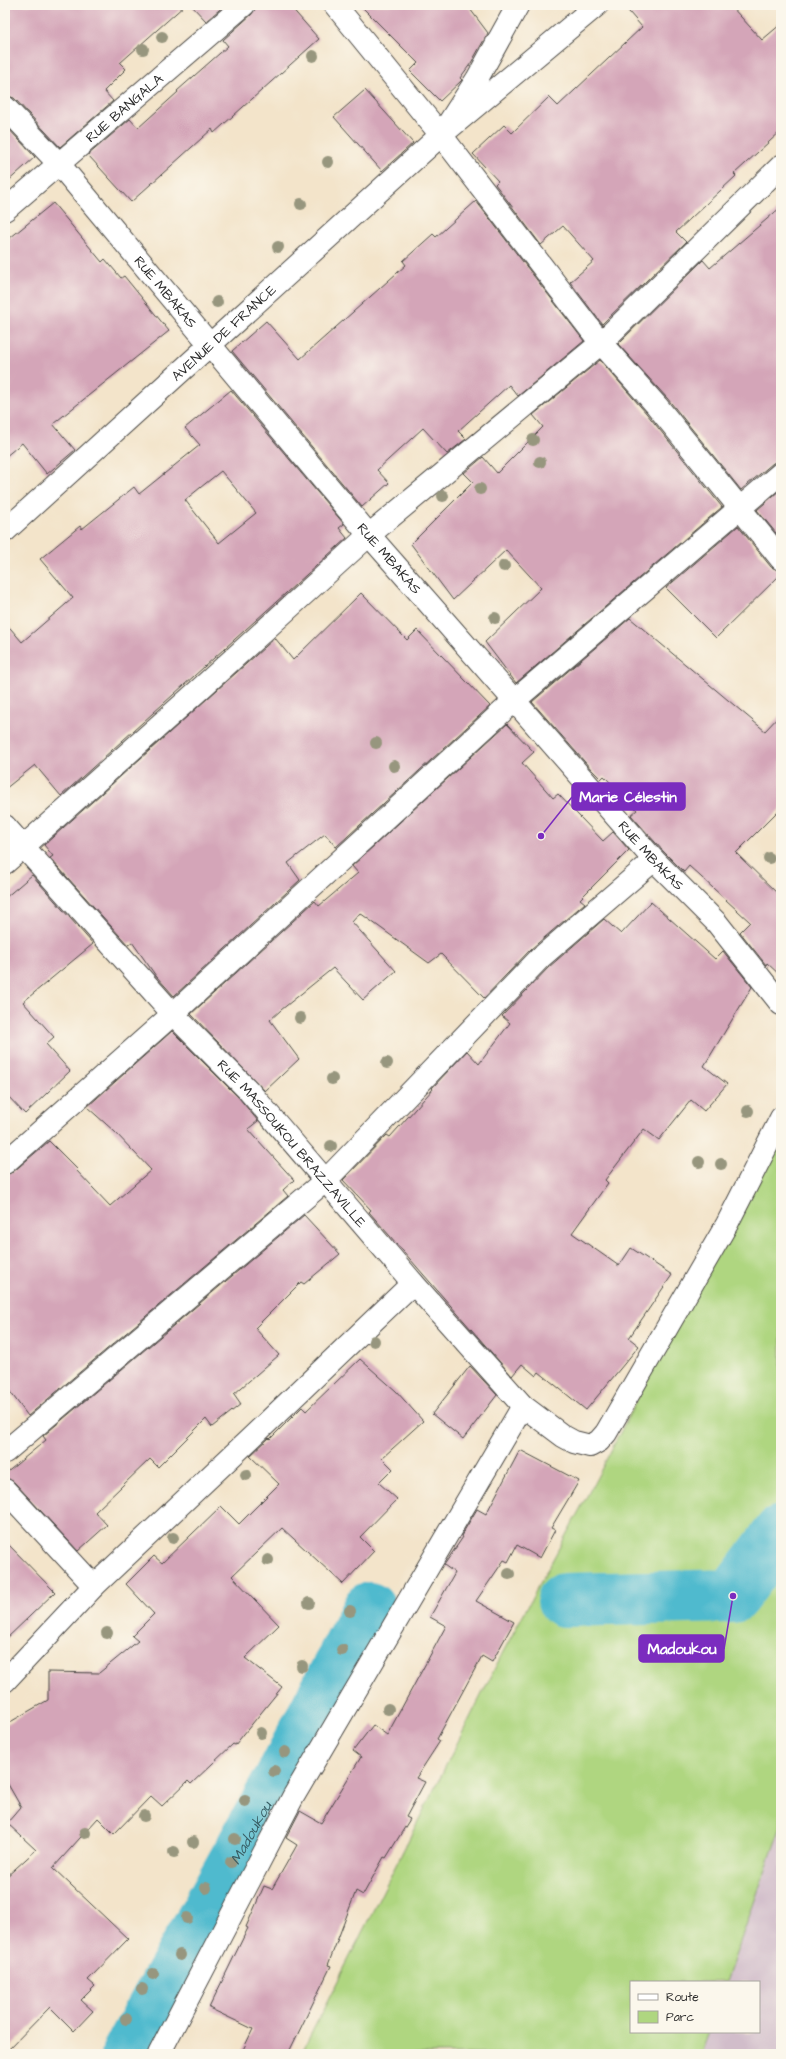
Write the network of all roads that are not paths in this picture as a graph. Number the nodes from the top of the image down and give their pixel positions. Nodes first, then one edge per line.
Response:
1 (244, 5) edge
2 (335, 5) edge
3 (518, 5) edge
4 (597, 5) edge
5 (5, 106) edge
6 (441, 135) junction
7 (59, 164) junction
8 (781, 166) edge
9 (5, 210) edge
10 (601, 344) junction
11 (209, 345) junction
12 (781, 473) edge
13 (740, 509) junction
14 (5, 531) edge
15 (369, 535) junction
16 (781, 558) edge
17 (515, 700) junction
18 (5, 826) edge
19 (24, 848) junction
20 (654, 860) junction
21 (5, 864) edge
22 (781, 1004) edge
23 (174, 1014) junction
24 (781, 1118) edge
25 (5, 1163) edge
26 (326, 1180) junction
27 (413, 1283) junction
28 (523, 1406) junction
29 (5, 1452) edge
30 (5, 1490) edge
31 (94, 1586) junction
32 (5, 1681) edge
33 (159, 2054) edge

1 - 7 street, RUE BANGALA
2 - 6 street
3 - 6 street
4 - 6 street
5 - 7 street, RUE MBAKAS
6 - 10 street
6 - 11 street, AVENUE DE FRANCE
7 - 9 street, RUE BANGALA
7 - 11 street, RUE MBAKAS
8 - 10 street
10 - 13 street
10 - 15 street
11 - 14 street, AVENUE DE FRANCE
11 - 15 street, RUE MBAKAS
12 - 13 street
13 - 16 street
13 - 17 street
15 - 17 street, RUE MBAKAS
15 - 19 street
17 - 20 street, RUE MBAKAS
17 - 23 street
18 - 19 street, RUE MASSOUKOU BRAZZAVILLE
19 - 21 street
19 - 23 street, RUE MASSOUKOU BRAZZAVILLE
20 - 22 street, RUE MBAKAS
20 - 26 street
23 - 25 street
23 - 26 street, RUE MASSOUKOU BRAZZAVILLE
24 - 28 street, RUE MASSOUKOU BRAZZAVILLE
26 - 27 street, RUE MASSOUKOU BRAZZAVILLE
26 - 29 street
27 - 28 street, RUE MASSOUKOU BRAZZAVILLE
27 - 31 street
28 - 33 street
30 - 31 street
31 - 32 street

